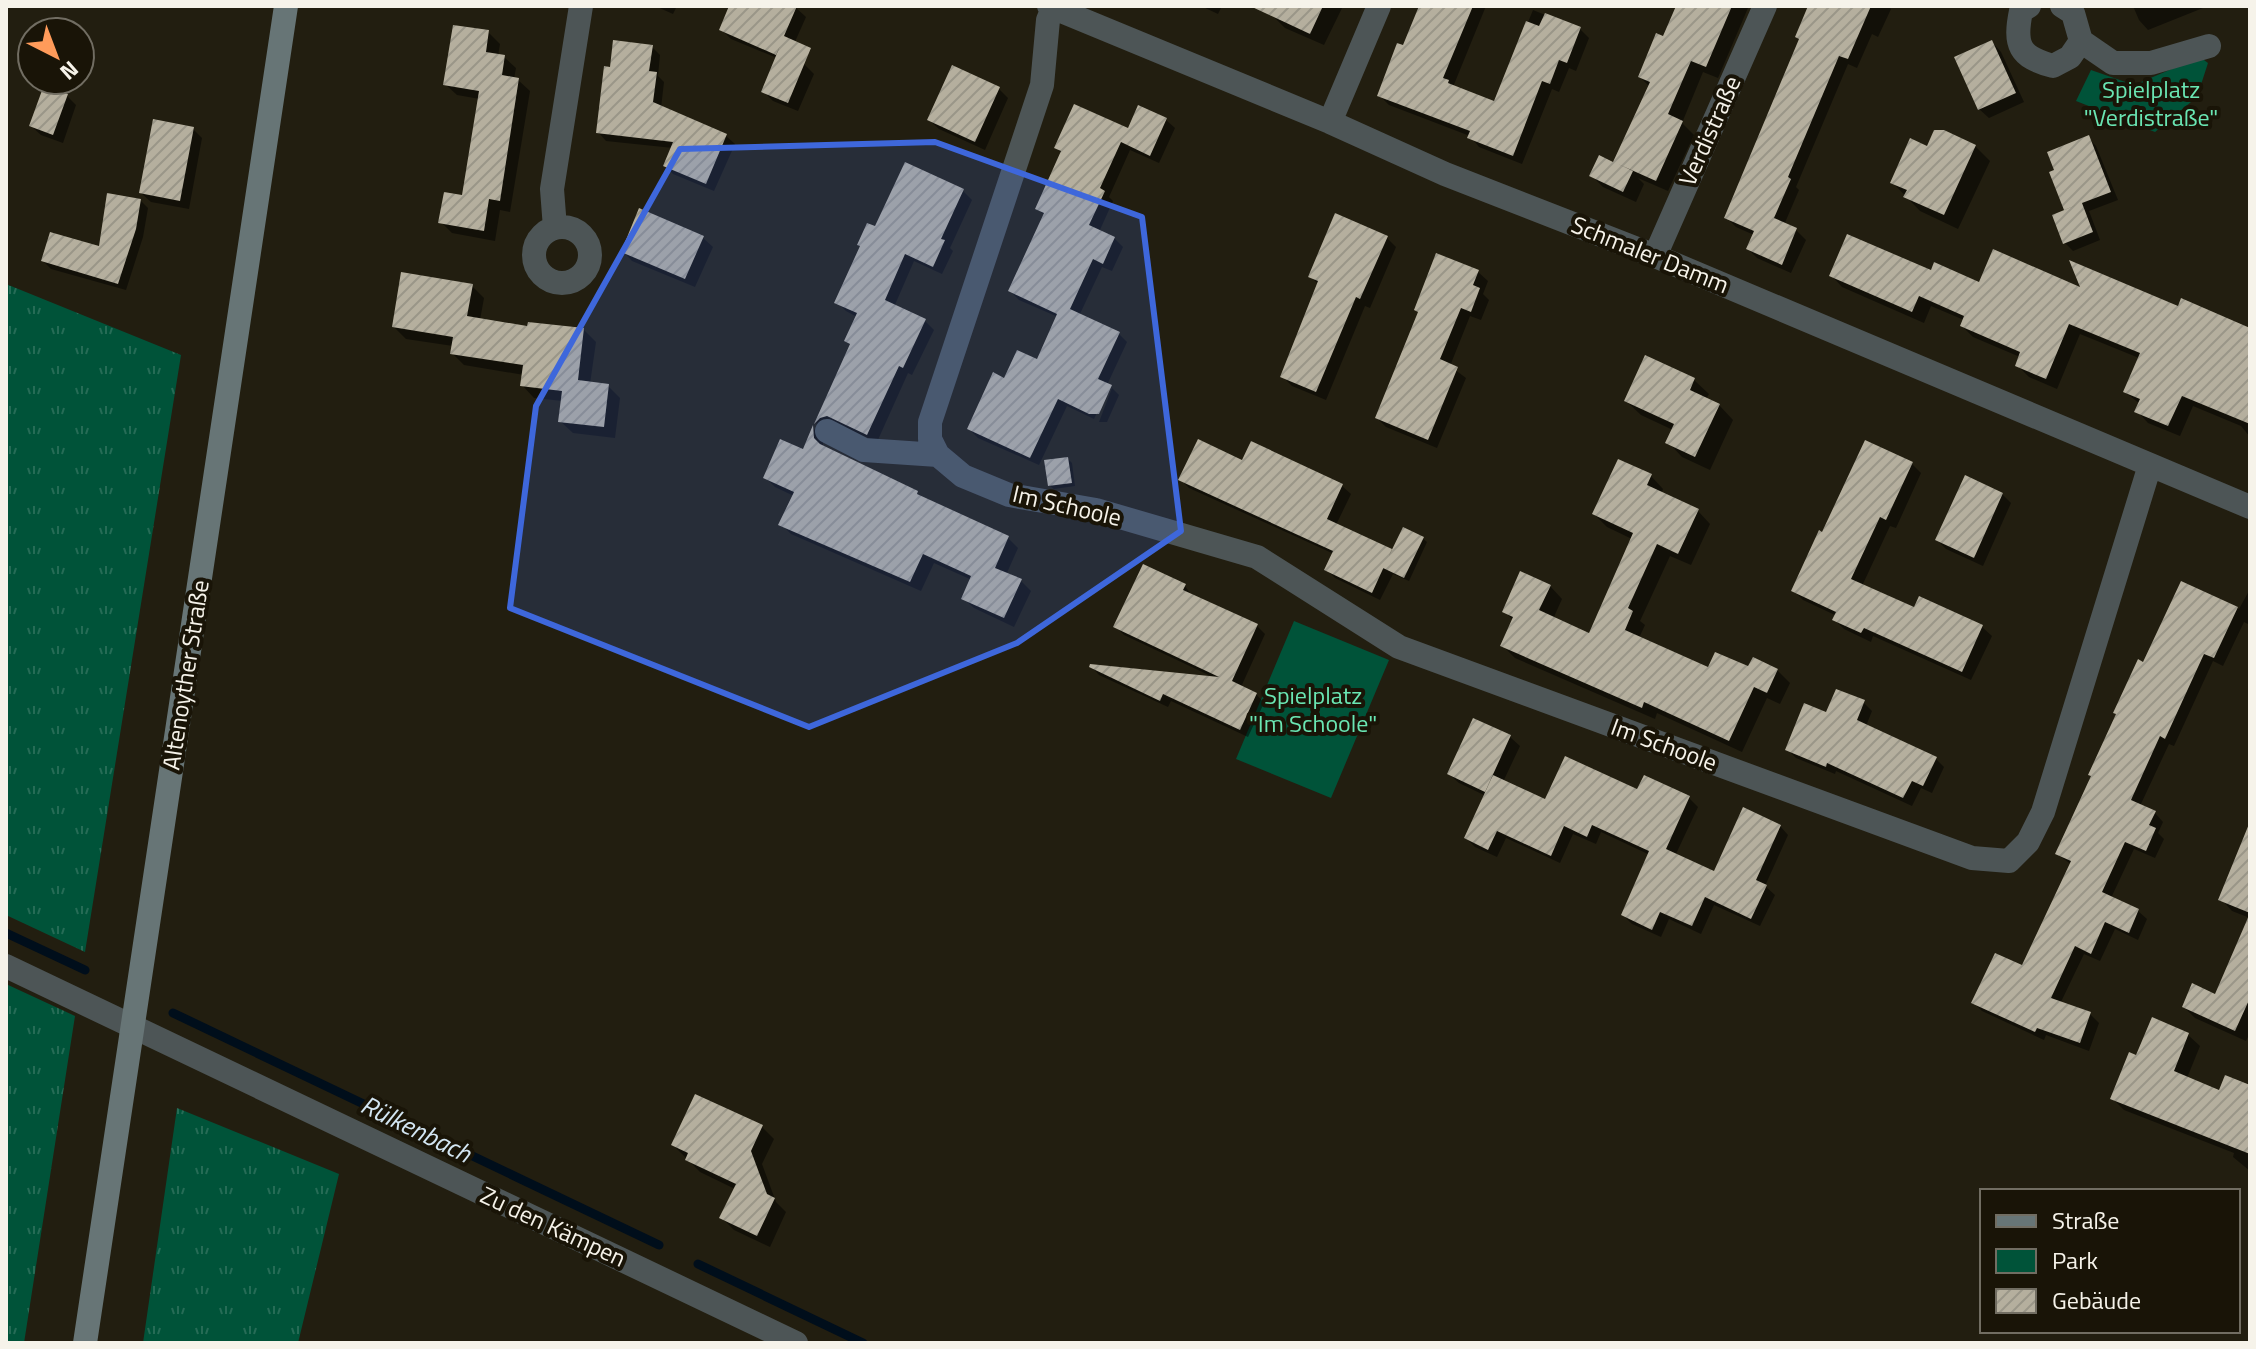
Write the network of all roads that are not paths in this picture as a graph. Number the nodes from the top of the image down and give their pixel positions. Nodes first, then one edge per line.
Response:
1 (286, 6) edge
2 (581, 6) edge
3 (1379, 6) edge
4 (1765, 6) edge
5 (2062, 6) edge
6 (1051, 7) edge
7 (2020, 8) edge
8 (2081, 41) junction
9 (2209, 46) dead end
10 (1330, 122) junction
11 (555, 228) dead end
12 (1655, 256) junction
13 (827, 431) dead end
14 (938, 455) junction
15 (2150, 465) junction
16 (2250, 507) edge
17 (6, 966) edge
18 (133, 1027) junction
19 (85, 1343) edge
20 (796, 1343) edge

1 - 18 main road, Altenoyther Straße
2 - 11 street
3 - 10 street
4 - 12 street, Verdistraße
5 - 8 street
6 - 10 street, Schmaler Damm
6 - 14 street
7 - 8 street
8 - 9 street
10 - 12 street, Schmaler Damm
12 - 15 street, Schmaler Damm
13 - 14 street
14 - 15 street, Im Schoole
15 - 16 street, Schmaler Damm
17 - 18 street, Zu den Kämpen
18 - 19 main road, Altenoyther Straße
18 - 20 street, Zu den Kämpen

